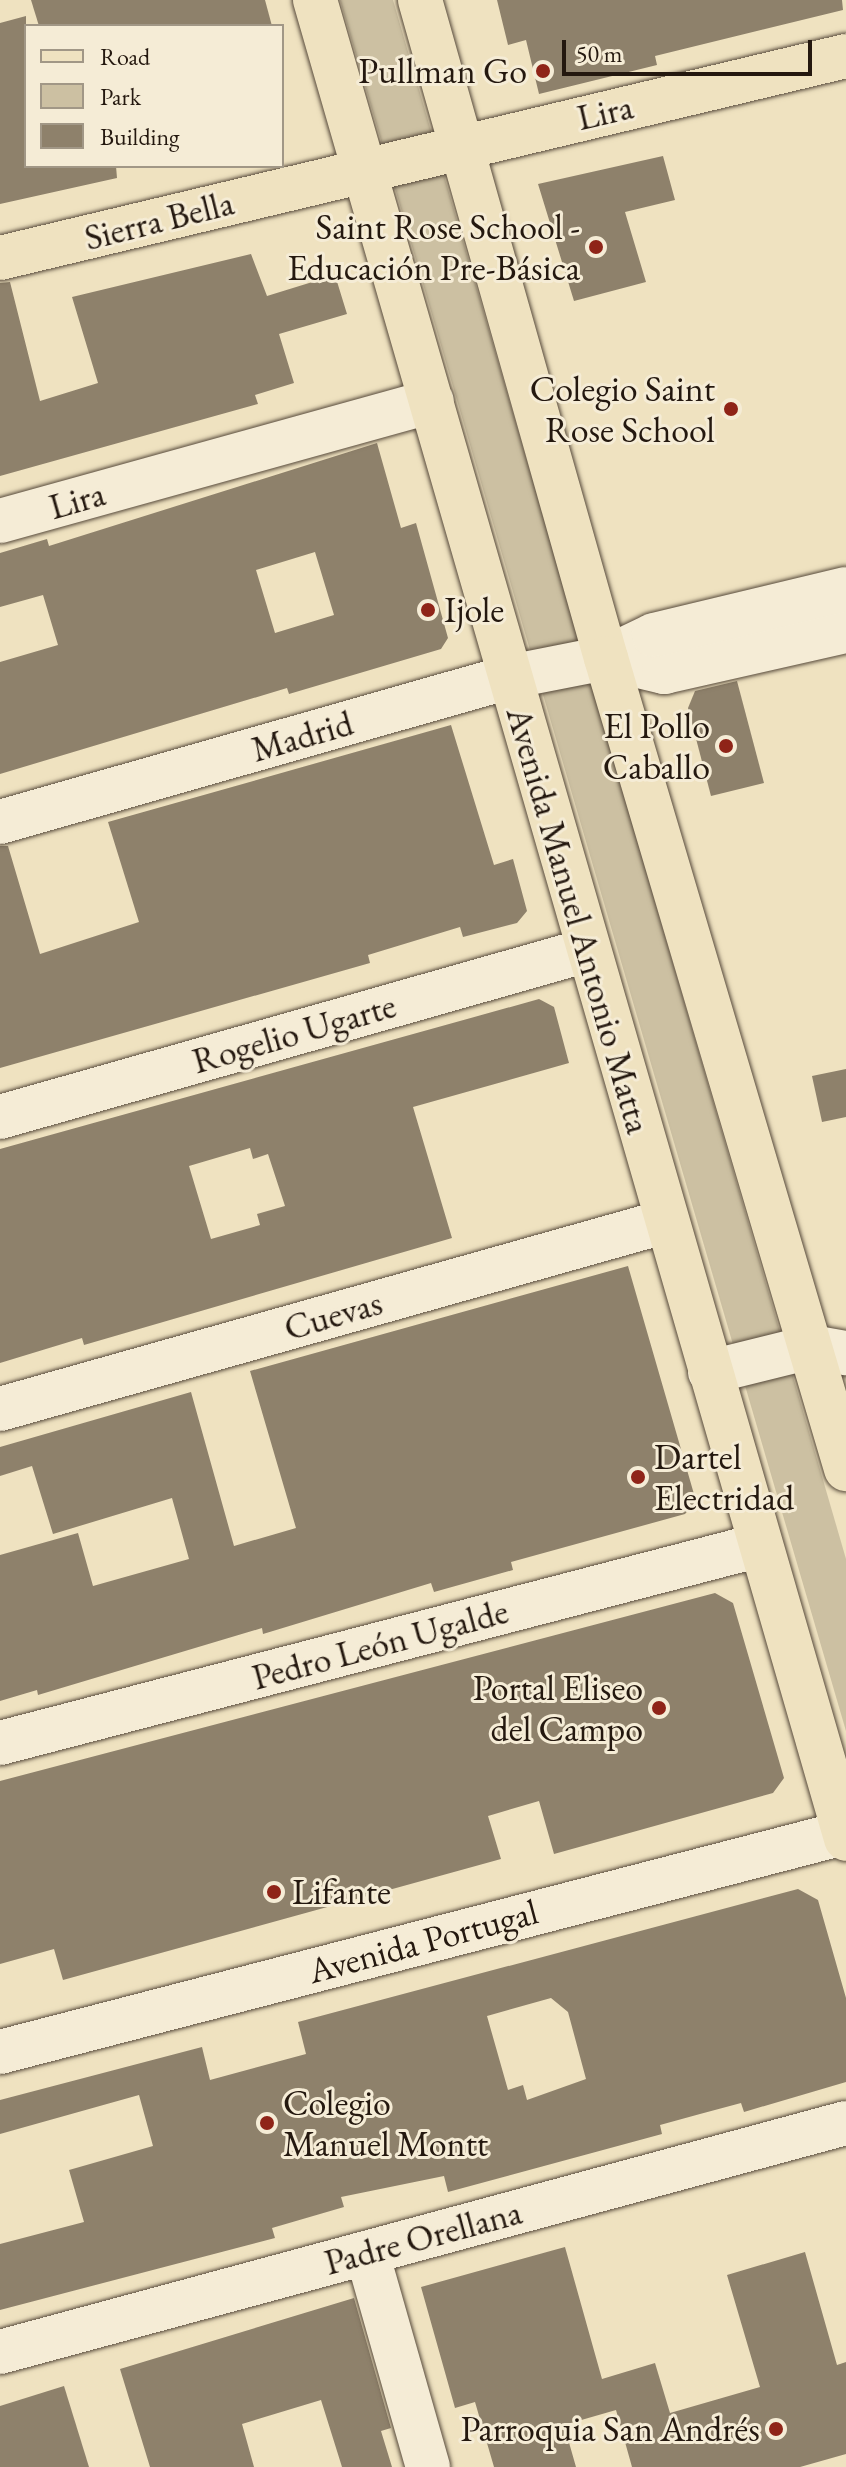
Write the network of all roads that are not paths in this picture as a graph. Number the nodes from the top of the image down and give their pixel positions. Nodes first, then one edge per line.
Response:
1 (315, 0) edge
2 (420, 0) edge
3 (846, 56) edge
4 (463, 144) junction
5 (364, 170) junction
6 (0, 258) edge
7 (432, 401) junction
8 (0, 521) edge
9 (846, 589) edge
10 (846, 631) edge
11 (606, 658) junction
12 (509, 677) junction
13 (0, 822) edge
14 (588, 950) junction
15 (0, 1117) edge
16 (667, 1221) junction
17 (846, 1321) edge
18 (828, 1350) edge
19 (710, 1372) junction
20 (0, 1409) edge
21 (846, 1469) edge
22 (760, 1545) junction
23 (0, 1743) edge
24 (845, 1835) edge
25 (0, 2052) edge
26 (846, 2123) edge
27 (367, 2253) junction
28 (0, 2352) edge
29 (428, 2467) edge

1 - 5 main road, Avenida Manuel Antonio Matta
2 - 4 main road
3 - 4 main road, Lira
4 - 5 main road, Lira
4 - 11 main road
5 - 6 main road, Sierra Bella
5 - 7 main road, Avenida Manuel Antonio Matta
7 - 8 street, Lira
7 - 12 main road, Avenida Manuel Antonio Matta
9 - 11 street, Madrid
10 - 11 street, Madrid
11 - 12 street, Madrid
11 - 18 main road
12 - 13 street, Madrid
12 - 14 main road, Avenida Manuel Antonio Matta
14 - 15 street, Rogelio Ugarte
14 - 16 main road, Avenida Manuel Antonio Matta
16 - 19 main road, Avenida Manuel Antonio Matta
16 - 20 street, Cuevas
17 - 18 street
18 - 19 street
18 - 21 main road
19 - 22 main road, Avenida Manuel Antonio Matta
22 - 23 street, Pedro León Ugalde
22 - 24 main road, Avenida Manuel Antonio Matta
24 - 25 street, Avenida Portugal
26 - 27 street, Padre Orellana
27 - 28 street, Padre Orellana
27 - 29 street

